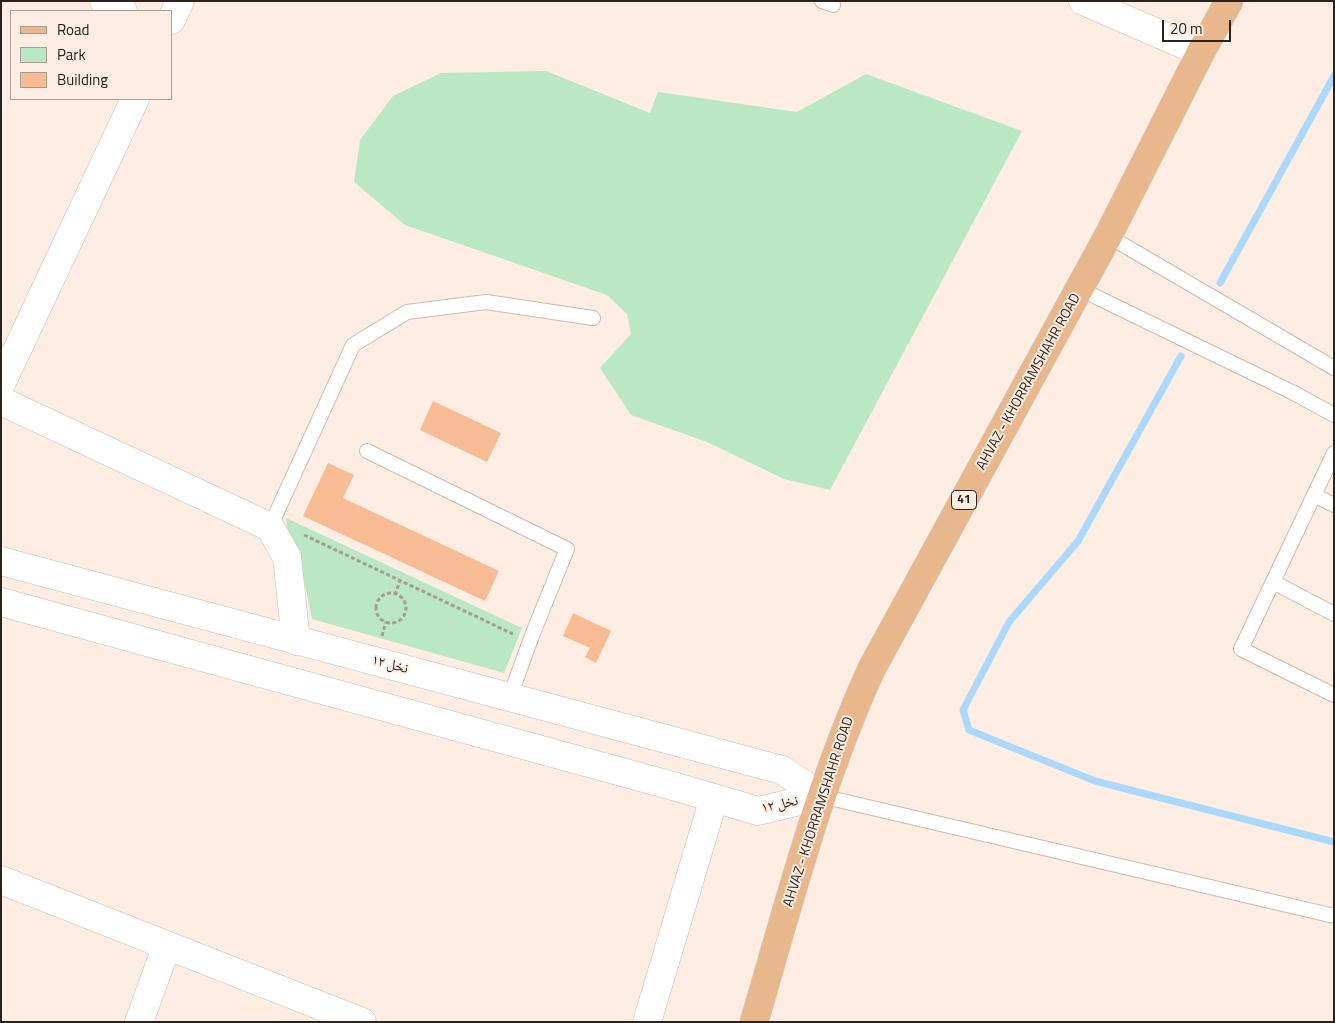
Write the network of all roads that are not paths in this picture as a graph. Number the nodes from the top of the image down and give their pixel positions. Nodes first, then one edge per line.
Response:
1 (104, 1) edge
2 (180, 1) edge
3 (1083, 1) edge
4 (1229, 1) edge
5 (121, 10) edge
6 (172, 18) edge
7 (1201, 52) junction
8 (135, 100) edge
9 (1108, 236) junction
10 (1080, 289) junction
11 (593, 318) dead end
12 (1334, 368) edge
13 (1, 384) edge
14 (1, 401) edge
15 (1334, 415) edge
16 (367, 451) dead end
17 (1334, 453) edge
18 (1314, 495) junction
19 (1334, 505) edge
20 (270, 527) junction
21 (1, 561) edge
22 (1273, 582) junction
23 (1, 602) edge
24 (1334, 614) edge
25 (199, 615) junction
26 (296, 640) junction
27 (189, 653) junction
28 (1334, 695) edge
29 (510, 696) junction
30 (685, 744) junction
31 (673, 786) junction
32 (821, 796) junction
33 (714, 798) junction
34 (1, 880) edge
35 (1334, 916) edge
36 (167, 945) junction
37 (139, 1022) edge
38 (362, 1022) edge
39 (647, 1022) edge
40 (754, 1022) edge

1 - 5 street
2 - 6 street
3 - 7 street
4 - 7 main road, AHVAZ - KHORRAMSHAHR ROAD / 41
7 - 9 main road, AHVAZ - KHORRAMSHAHR ROAD / 41
8 - 13 street
9 - 10 main road, AHVAZ - KHORRAMSHAHR ROAD / 41
9 - 12 lane
10 - 15 lane
10 - 32 main road, AHVAZ - KHORRAMSHAHR ROAD / 41
11 - 20 lane
14 - 20 street
16 - 29 lane
17 - 18 lane
18 - 19 lane
18 - 22 lane
20 - 26 street
21 - 25 street, نخل ۱۲
22 - 24 lane
22 - 28 lane
23 - 27 street, نخل ۱۲
25 - 26 street, نخل ۱۲
25 - 27 street
26 - 29 street, نخل ۱۲
27 - 31 street, نخل ۱۲
29 - 30 street, نخل ۱۲
30 - 31 street
30 - 32 street, نخل ۱۲
31 - 33 street, نخل ۱۲
32 - 33 street, نخل ۱۲
32 - 35 lane
32 - 40 main road, AHVAZ - KHORRAMSHAHR ROAD / 41
33 - 39 street
34 - 36 street
36 - 37 street
36 - 38 street

